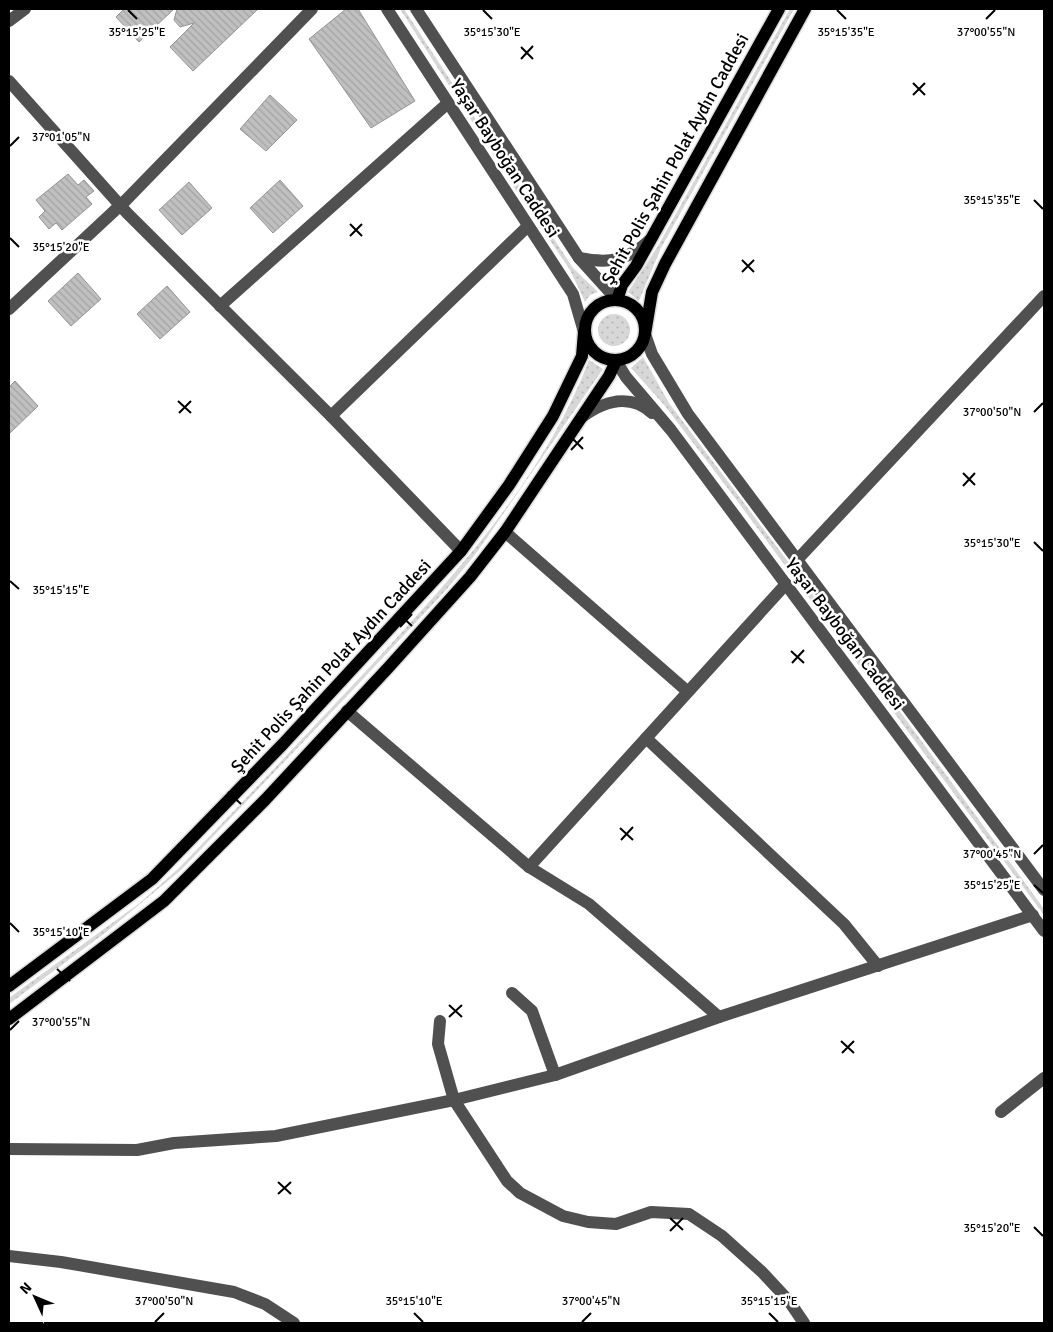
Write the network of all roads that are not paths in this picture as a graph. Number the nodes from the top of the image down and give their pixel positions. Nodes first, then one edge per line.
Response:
1 (25, 9) edge
2 (312, 9) edge
3 (387, 9) edge
4 (416, 9) edge
5 (779, 9) edge
6 (805, 9) edge
7 (9, 21) edge
8 (9, 81) edge
9 (448, 103) junction
10 (120, 206) junction
11 (528, 226) junction
12 (652, 239) junction
13 (579, 258) junction
14 (1044, 296) edge
15 (617, 300) junction
16 (220, 306) junction
17 (9, 309) edge
18 (584, 332) junction
19 (645, 334) junction
20 (616, 361) junction
21 (331, 416) junction
22 (580, 418) junction
23 (671, 430) junction
24 (505, 532) junction
25 (461, 551) junction
26 (797, 560) junction
27 (786, 584) junction
28 (687, 691) junction
29 (348, 711) junction
30 (646, 738) junction
31 (529, 867) junction
32 (1044, 890) edge
33 (1033, 916) junction
34 (1044, 931) edge
35 (878, 966) junction
36 (9, 986) edge
37 (512, 993) dead end
38 (719, 1018) junction
39 (9, 1019) edge
40 (440, 1021) dead end
41 (555, 1075) junction
42 (1044, 1078) edge
43 (454, 1100) junction
44 (1001, 1112) dead end
45 (9, 1149) edge
46 (9, 1256) edge
47 (294, 1323) edge
48 (804, 1323) edge

1 - 7 street
2 - 10 street
3 - 9 street, Yaşar Bayboğan Caddesi
4 - 13 street, Yaşar Bayboğan Caddesi
5 - 12 main road, Şehit Polis Şahin Polat Aydın Caddesi
6 - 19 main road
8 - 10 street
9 - 11 street, Yaşar Bayboğan Caddesi
9 - 16 street
10 - 16 street
10 - 17 street
11 - 18 street, Yaşar Bayboğan Caddesi
11 - 21 street
12 - 13 street
12 - 15 main road, Şehit Polis Şahin Polat Aydın Caddesi
13 - 15 street, Yaşar Bayboğan Caddesi
14 - 26 street
15 - 18 main road
15 - 19 main road
16 - 21 street
18 - 20 main road
18 - 25 main road, Şehit Polis Şahin Polat Aydın Caddesi
19 - 20 main road
19 - 26 street, Yaşar Bayboğan Caddesi
20 - 22 main road
20 - 23 street, Yaşar Bayboğan Caddesi
21 - 25 street
22 - 23 street
22 - 24 main road
23 - 27 street, Yaşar Bayboğan Caddesi
24 - 28 street
24 - 29 main road
25 - 36 main road, Şehit Polis Şahin Polat Aydın Caddesi
26 - 32 street, Yaşar Bayboğan Caddesi
27 - 28 street
27 - 33 street, Yaşar Bayboğan Caddesi
28 - 30 street
29 - 31 street
29 - 39 main road
30 - 31 street
30 - 35 street
31 - 38 street
33 - 34 street, Yaşar Bayboğan Caddesi
33 - 35 street
35 - 38 street
37 - 41 street
38 - 41 street
40 - 43 street
41 - 43 street
42 - 44 street
43 - 45 street
43 - 48 street
46 - 47 street

